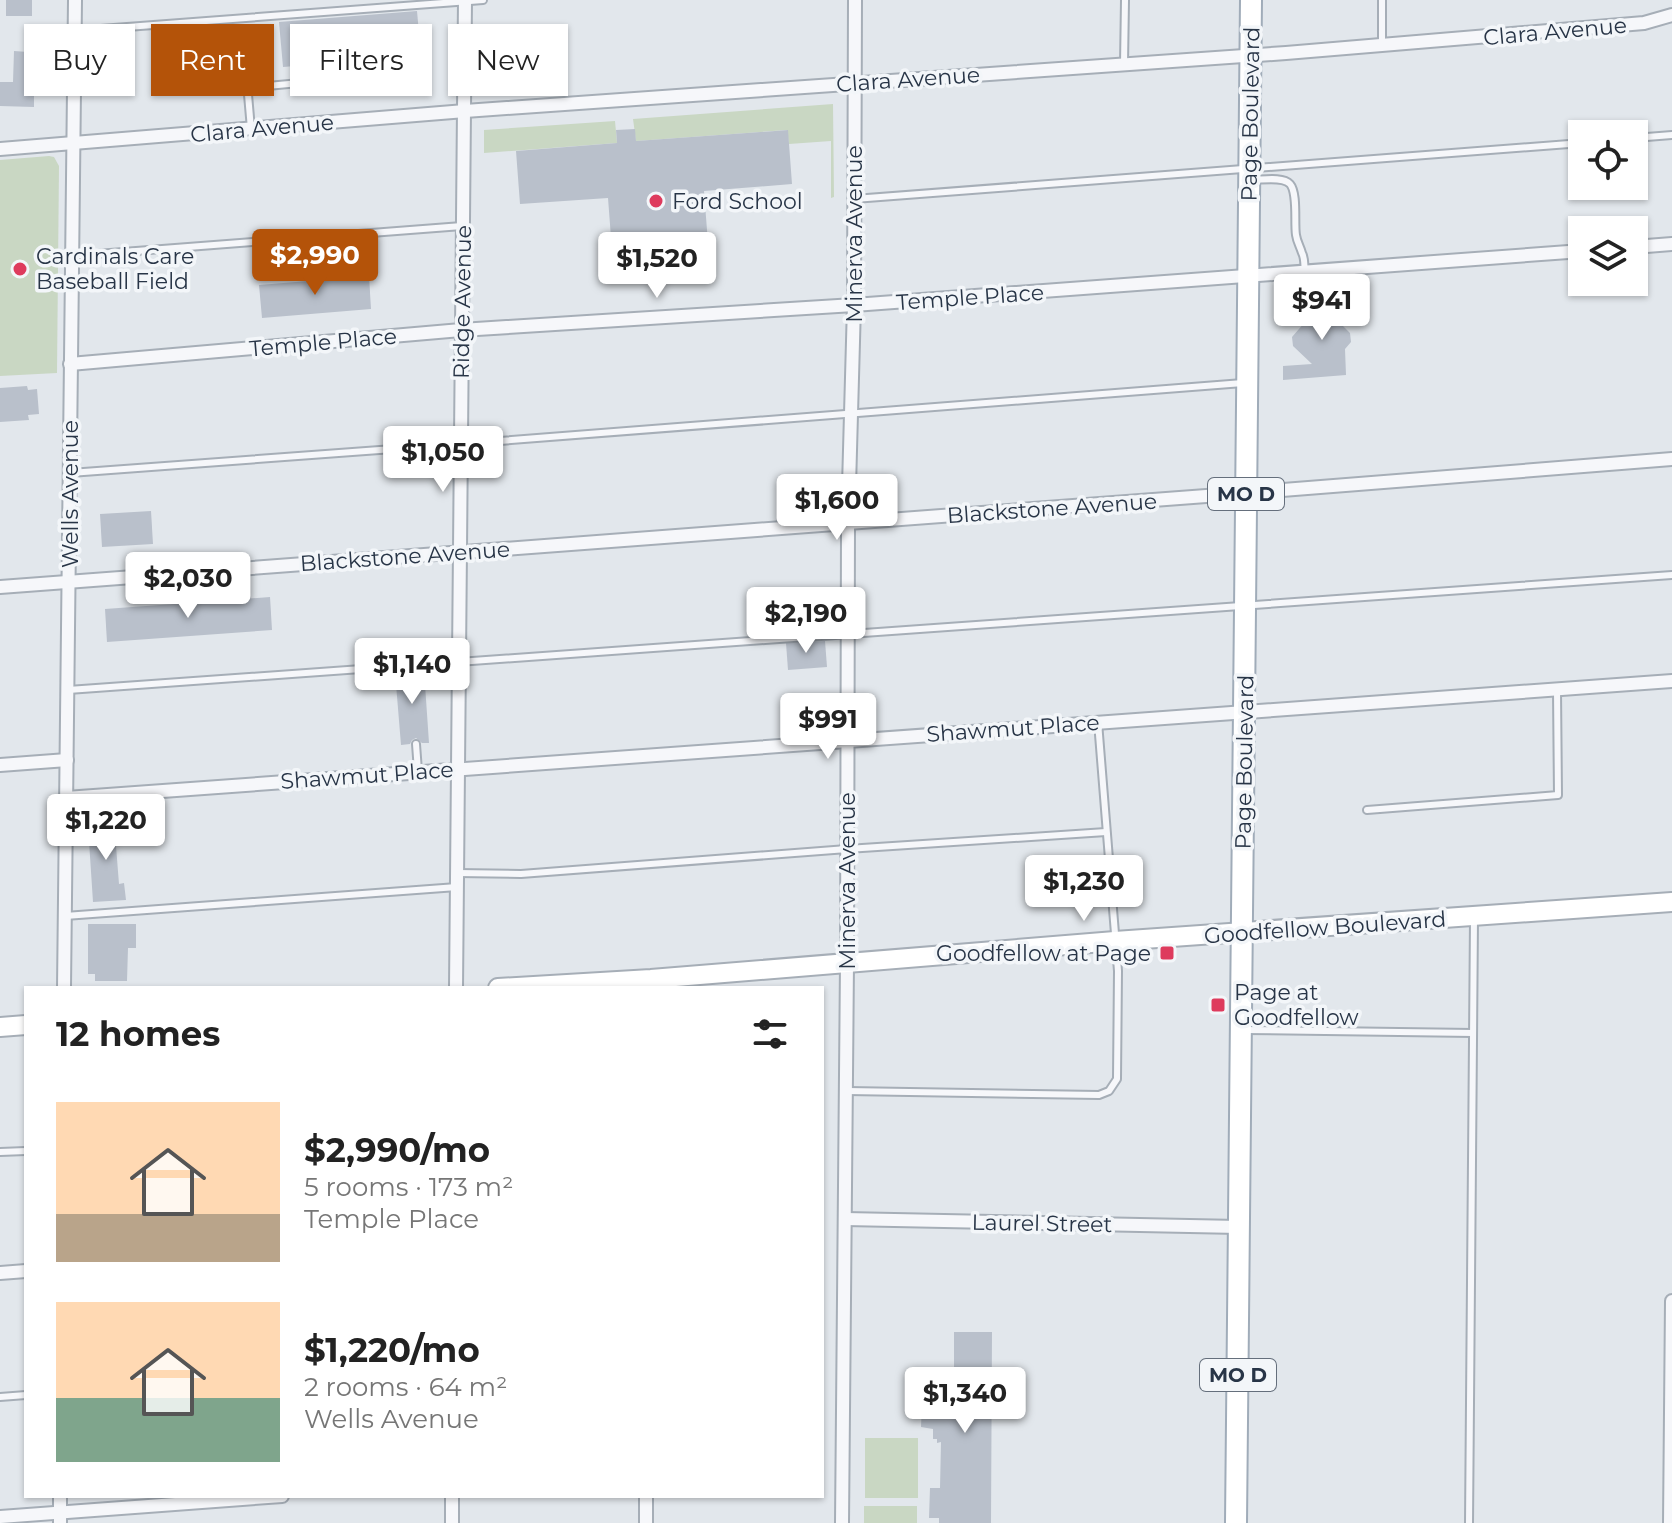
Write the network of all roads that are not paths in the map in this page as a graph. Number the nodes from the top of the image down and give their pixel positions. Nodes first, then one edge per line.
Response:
1 (75, 0) edge
2 (483, 0) edge
3 (855, 0) edge
4 (1125, 0) edge
5 (1251, 0) edge
6 (1382, 0) edge
7 (465, 1) edge
8 (1672, 15) edge
9 (74, 24) edge
10 (135, 26) edge
11 (1382, 45) junction
12 (1250, 56) junction
13 (1124, 64) junction
14 (854, 82) junction
15 (73, 96) edge
16 (248, 96) edge
17 (465, 111) junction
18 (251, 129) junction
19 (1672, 135) edge
20 (1648, 137) edge
21 (72, 143) junction
22 (1568, 144) edge
23 (0, 149) edge
24 (1249, 175) junction
25 (854, 199) junction
26 (463, 226) junction
27 (1672, 244) edge
28 (1648, 246) edge
29 (1568, 252) edge
30 (71, 256) junction
31 (1305, 272) junction
32 (1248, 276) junction
33 (854, 305) junction
34 (461, 330) junction
35 (70, 364) junction
36 (1247, 383) junction
37 (851, 414) junction
38 (461, 444) junction
39 (1672, 459) edge
40 (70, 473) junction
41 (1246, 493) junction
42 (848, 523) junction
43 (461, 552) junction
44 (1672, 575) edge
45 (69, 581) junction
46 (0, 587) edge
47 (1246, 607) junction
48 (847, 632) junction
49 (459, 660) junction
50 (1672, 681) edge
51 (1557, 689) junction
52 (68, 690) junction
53 (1245, 712) junction
54 (1098, 722) junction
55 (846, 740) junction
56 (416, 744) dead end
57 (67, 760) junction
58 (0, 765) edge
59 (458, 768) junction
60 (418, 771) junction
61 (66, 798) junction
62 (1367, 810) dead end
63 (1106, 832) junction
64 (847, 849) junction
65 (457, 873) junction
66 (457, 887) junction
67 (1672, 902) edge
68 (65, 916) junction
69 (1474, 916) junction
70 (1242, 933) junction
71 (1115, 941) junction
72 (847, 963) junction
73 (650, 983) edge
74 (64, 986) edge
75 (456, 986) edge
76 (559, 986) edge
77 (24, 1025) edge
78 (0, 1027) edge
79 (1241, 1030) junction
80 (1473, 1033) junction
81 (847, 1091) junction
82 (24, 1151) edge
83 (0, 1152) edge
84 (845, 1219) junction
85 (1239, 1227) junction
86 (24, 1271) edge
87 (0, 1273) edge
88 (1672, 1301) edge
89 (24, 1395) edge
90 (0, 1397) edge
91 (262, 1498) edge
92 (452, 1498) edge
93 (646, 1498) edge
94 (0, 1517) edge
95 (60, 1518) edge
96 (452, 1523) edge
97 (646, 1523) edge
98 (842, 1523) edge
99 (1236, 1523) edge
100 (1469, 1523) edge
101 (1670, 1523) edge

1 - 9 street, Wells Avenue
2 - 7 lane
3 - 14 street, Minerva Avenue
4 - 13 lane
5 - 12 main road, Page Boulevard / MO D
6 - 11 lane
7 - 10 lane
7 - 17 street, Ridge Avenue
8 - 11 street, Clara Avenue
11 - 12 street, Clara Avenue
12 - 13 street, Clara Avenue
12 - 24 main road, Page Boulevard / MO D
13 - 14 street, Clara Avenue
14 - 17 street, Clara Avenue
14 - 25 street, Minerva Avenue
15 - 21 street, Wells Avenue
16 - 18 lane
17 - 18 street, Clara Avenue
17 - 26 street, Ridge Avenue
18 - 21 street, Clara Avenue
19 - 20 lane
21 - 23 street, Clara Avenue
21 - 30 street, Wells Avenue
22 - 24 lane
24 - 25 lane
24 - 31 lane
24 - 32 main road, Page Boulevard / MO D
25 - 33 street, Minerva Avenue
26 - 30 lane
26 - 34 street, Ridge Avenue
27 - 28 street
29 - 31 street, Temple Place
30 - 35 street, Wells Avenue
31 - 32 street, Temple Place
32 - 33 street, Temple Place
32 - 36 main road, Page Boulevard / MO D
33 - 34 street, Temple Place
33 - 37 street, Minerva Avenue
34 - 35 street, Temple Place
34 - 38 street, Ridge Avenue
35 - 40 street, Wells Avenue
36 - 37 lane
36 - 41 main road, Page Boulevard / MO D
37 - 38 lane
37 - 42 street, Minerva Avenue
38 - 40 lane
38 - 43 street, Ridge Avenue
39 - 41 street, Blackstone Avenue
40 - 45 street, Wells Avenue
41 - 42 street, Blackstone Avenue
41 - 47 main road, Page Boulevard / MO D
42 - 43 street, Blackstone Avenue
42 - 48 street, Minerva Avenue
43 - 45 street, Blackstone Avenue
43 - 49 street, Ridge Avenue
44 - 47 lane
45 - 46 street, Blackstone Avenue
45 - 52 street, Wells Avenue
47 - 48 lane
47 - 53 main road, Page Boulevard / MO D
48 - 49 lane
48 - 55 street, Minerva Avenue
49 - 52 lane
49 - 59 street, Ridge Avenue
50 - 51 street, Shawmut Place
51 - 53 street, Shawmut Place
51 - 62 lane
52 - 57 street, Wells Avenue
53 - 54 street, Shawmut Place
53 - 70 main road, Page Boulevard / MO D
54 - 55 street, Shawmut Place
54 - 63 lane
55 - 59 street, Shawmut Place
55 - 64 street, Minerva Avenue
56 - 60 lane
57 - 58 street
57 - 61 street, Wells Avenue
59 - 60 street, Shawmut Place
59 - 65 street, Ridge Avenue
60 - 61 street, Shawmut Place
61 - 68 street, Wells Avenue
63 - 64 lane
63 - 71 lane
64 - 65 lane
64 - 72 street, Minerva Avenue
65 - 66 street, Ridge Avenue
66 - 68 lane
66 - 75 street, Ridge Avenue
67 - 69 main road, Goodfellow Boulevard
68 - 74 street, Wells Avenue
69 - 70 main road, Goodfellow Boulevard
69 - 80 lane
70 - 71 main road, Goodfellow Boulevard
70 - 79 main road, Page Boulevard / MO D
71 - 72 main road, Goodfellow Boulevard
71 - 81 lane
72 - 73 main road, Goodfellow Boulevard
72 - 81 street, Minerva Avenue
73 - 76 main road, Goodfellow Boulevard
77 - 78 main road
79 - 80 lane
79 - 85 main road, Page Boulevard / MO D
80 - 100 lane
81 - 84 street, Minerva Avenue
82 - 83 lane
84 - 85 street, Laurel Street
84 - 98 street, Minerva Avenue
85 - 99 main road, Page Boulevard / MO D
86 - 87 street
88 - 101 street
89 - 90 lane
91 - 95 street
92 - 96 street
93 - 97 street
94 - 95 street

